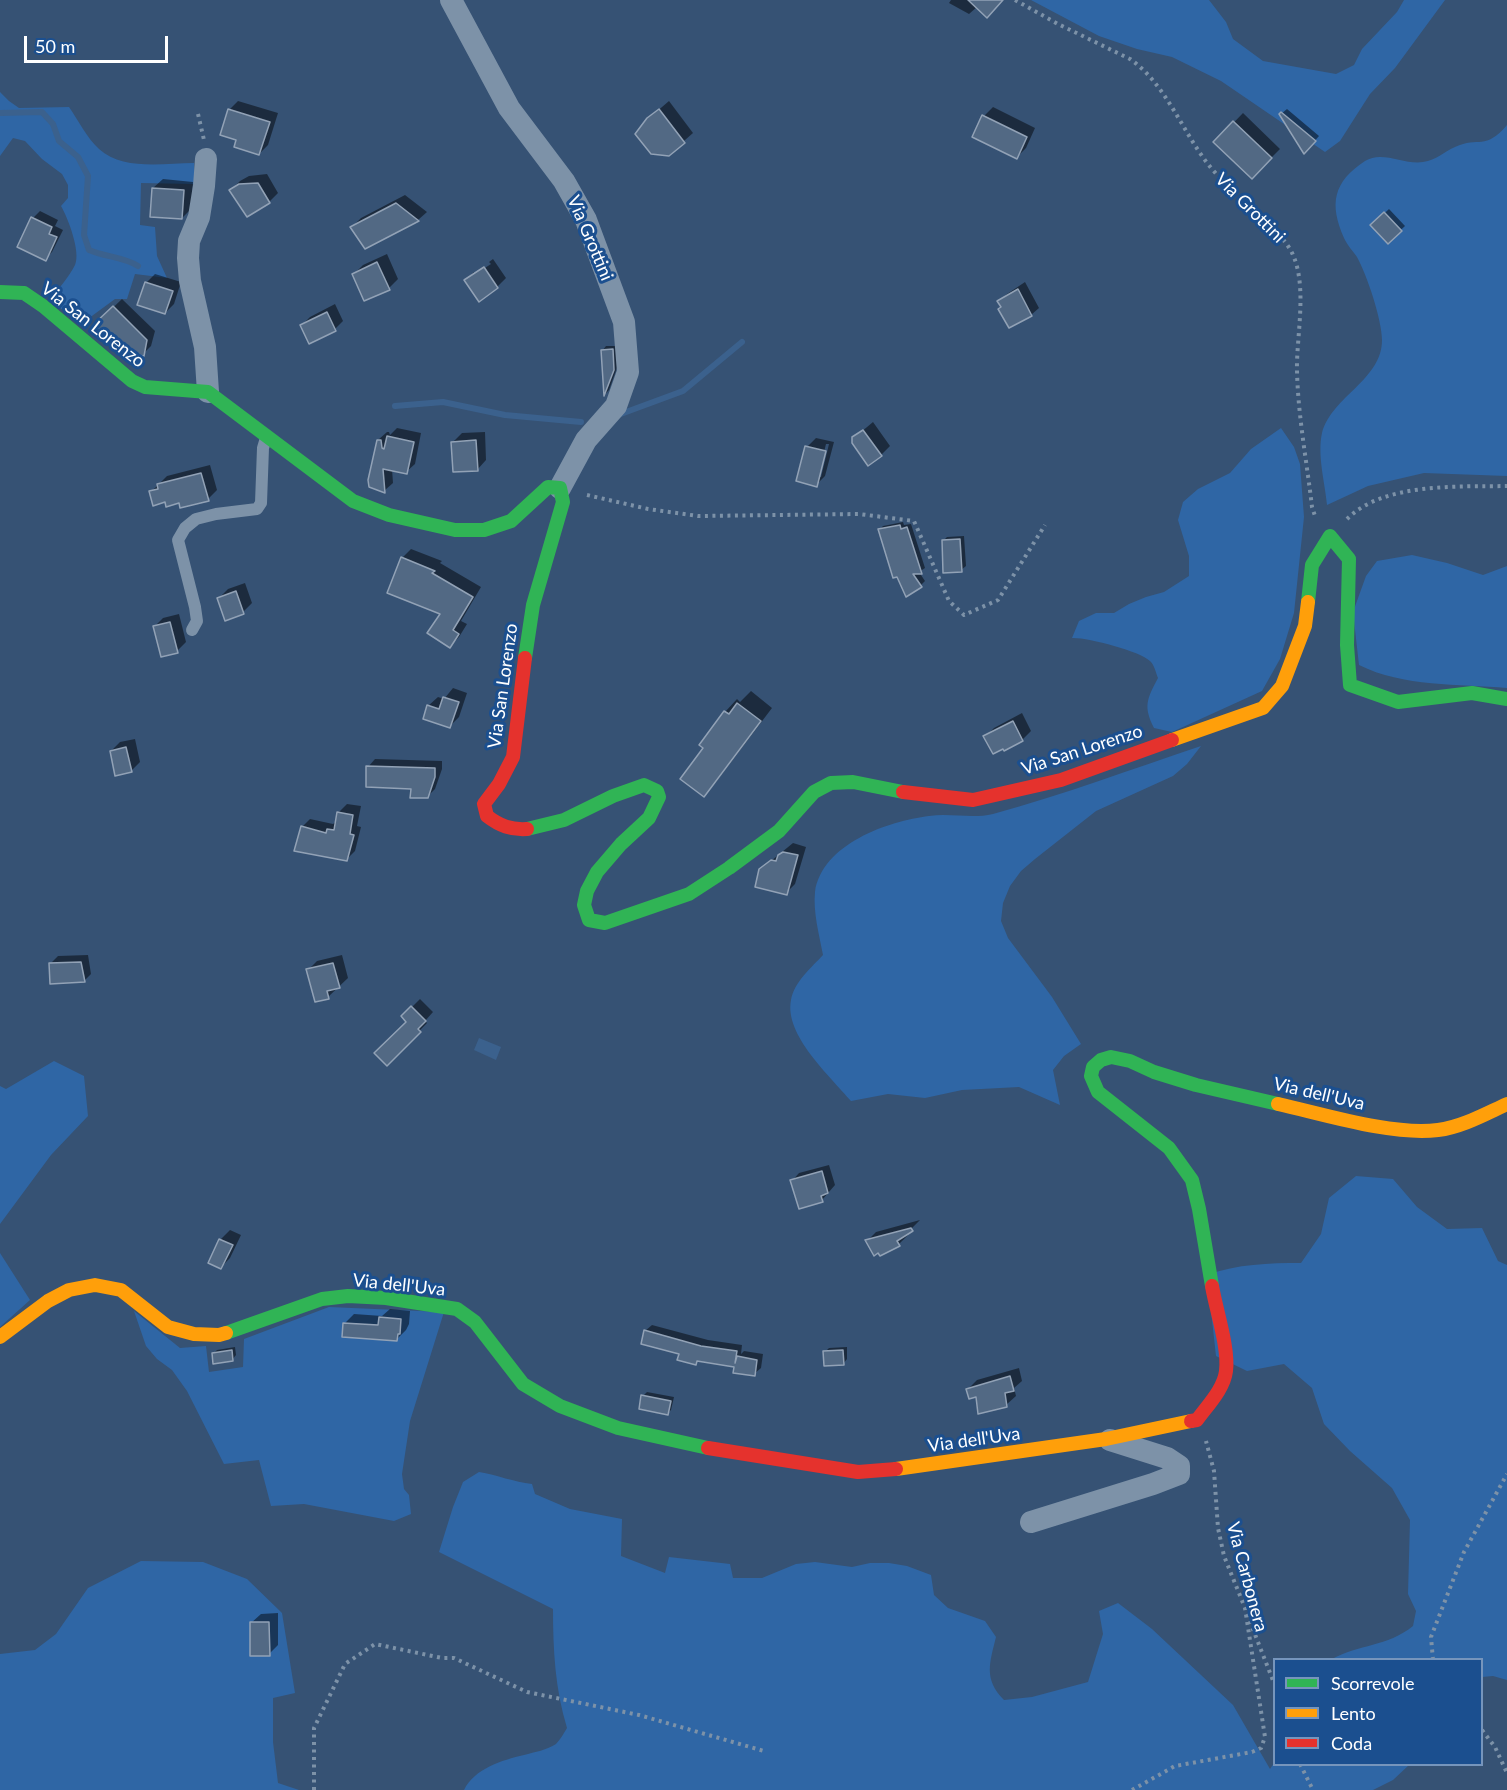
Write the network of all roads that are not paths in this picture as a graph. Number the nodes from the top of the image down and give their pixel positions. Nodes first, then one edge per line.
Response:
1 (451, 0) edge
2 (206, 159) road end
3 (0, 292) edge
4 (208, 392) junction
5 (267, 437) junction
6 (560, 488) junction
7 (192, 630) dead end
8 (1507, 699) edge
9 (1507, 1104) edge
10 (0, 1337) edge
11 (1106, 1439) junction
12 (1031, 1522) dead end

1 - 6 street, Via Grottini
2 - 4 street
3 - 4 street, Via San Lorenzo
4 - 5 street
5 - 6 street
5 - 7 lane
6 - 8 street, Via San Lorenzo
9 - 11 street, Via dell'Uva
10 - 11 street, Via dell'Uva
11 - 12 street

